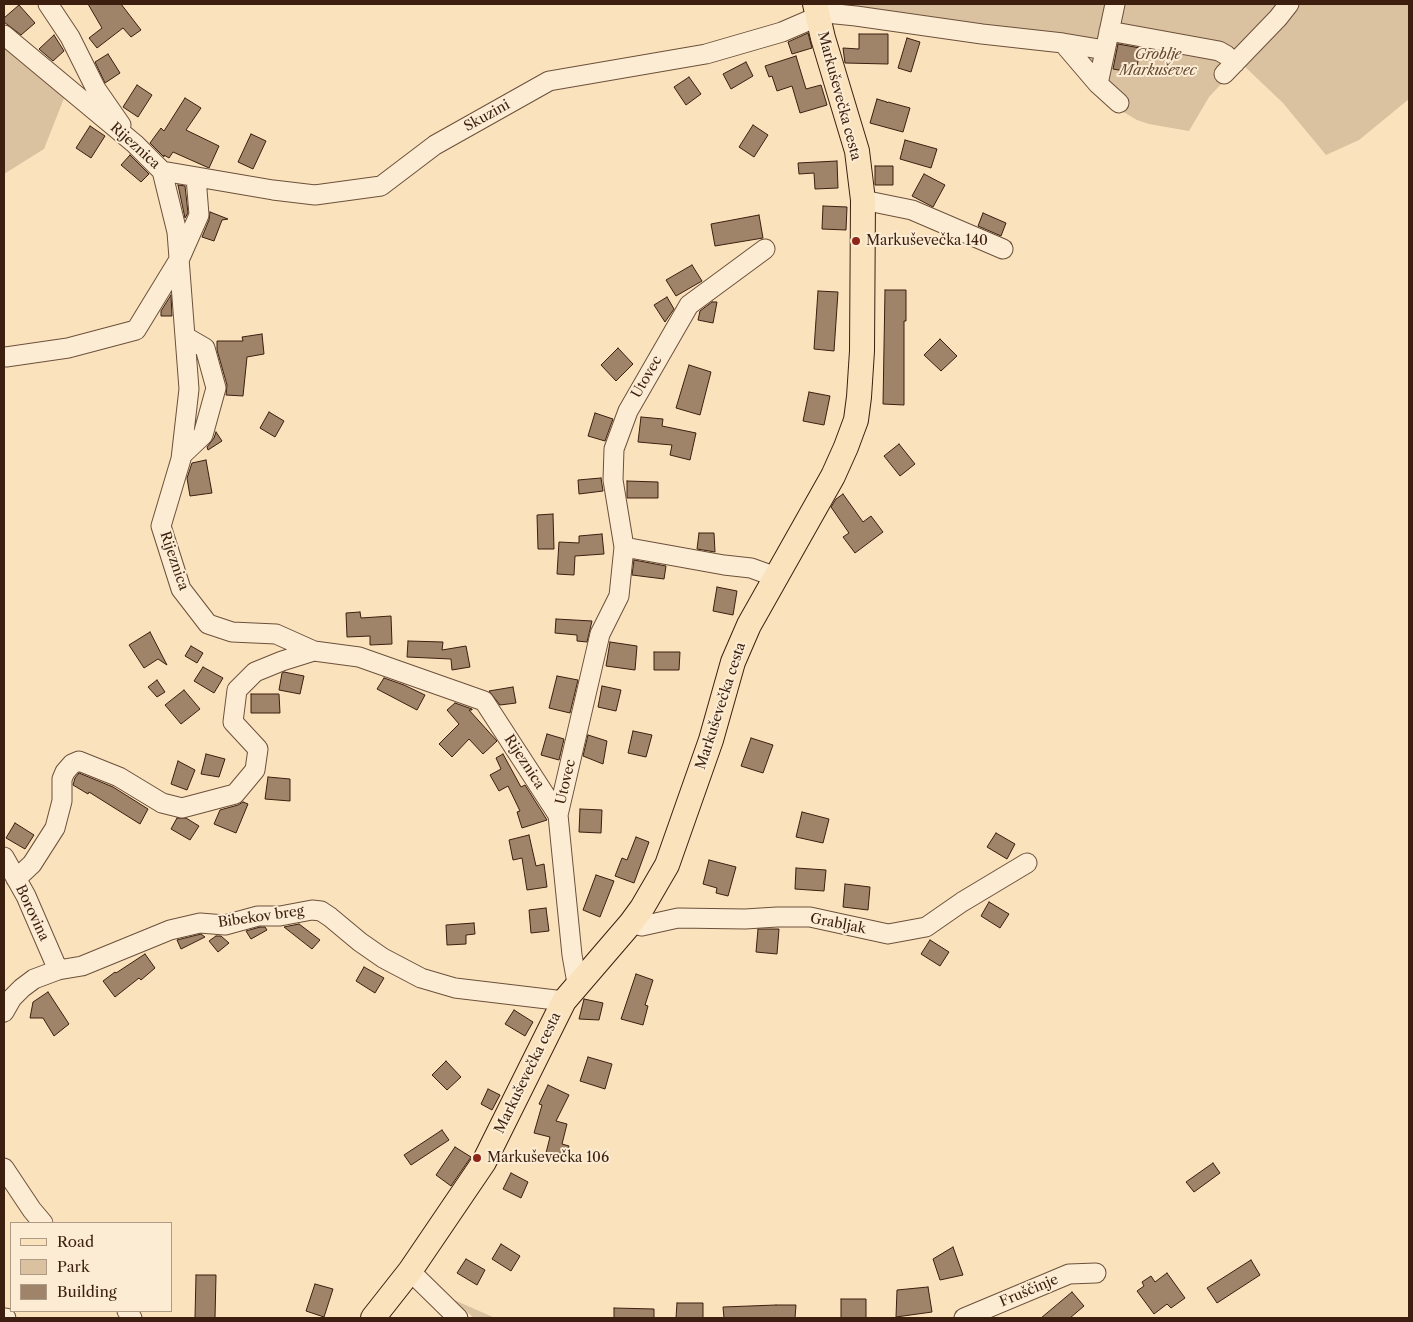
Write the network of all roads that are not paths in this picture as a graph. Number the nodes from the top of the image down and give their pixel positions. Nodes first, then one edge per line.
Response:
1 (48, 4) edge
2 (1115, 4) edge
3 (1290, 4) edge
4 (816, 10) edge
5 (1109, 31) junction
6 (4, 35) edge
7 (1064, 43) junction
8 (1105, 50) junction
9 (1098, 84) junction
10 (1119, 103) dead end
11 (135, 144) junction
12 (162, 171) junction
13 (196, 176) junction
14 (863, 200) junction
15 (765, 249) dead end
16 (1003, 250) dead end
17 (180, 258) junction
18 (186, 337) junction
19 (6, 357) dead end
20 (182, 455) junction
21 (624, 547) junction
22 (776, 577) junction
23 (314, 651) junction
24 (558, 815) junction
25 (4, 857) edge
26 (1027, 863) dead end
27 (16, 879) junction
28 (631, 923) junction
29 (58, 970) junction
30 (570, 992) junction
31 (8, 1005) edge
32 (4, 1168) edge
33 (42, 1222) edge
34 (410, 1271) junction
35 (1096, 1272) dead end
36 (373, 1318) edge
37 (458, 1318) edge
38 (964, 1318) edge

1 - 11 street
2 - 5 street
3 - 5 street
4 - 7 street
4 - 13 street, Skuzini
4 - 14 main road, Markuševečka cesta
5 - 8 street
6 - 11 street, Rijeznica
7 - 8 street
7 - 9 street
8 - 9 street
9 - 10 street
11 - 12 street, Rijeznica
12 - 13 street, Skuzini
12 - 17 street, Rijeznica
13 - 17 street
14 - 16 street
14 - 22 main road, Markuševečka cesta
15 - 21 street, Utovec
17 - 18 street, Rijeznica
17 - 19 street
18 - 20 street, Rijeznica
18 - 20 street
20 - 23 street, Rijeznica
21 - 22 street
21 - 24 street, Utovec
22 - 28 main road, Markuševečka cesta
23 - 24 street, Rijeznica
23 - 27 street
24 - 30 street, Rijeznica
25 - 27 street, Borovina
26 - 28 street, Grabljak
27 - 29 street, Borovina
28 - 30 main road, Markuševečka cesta
29 - 30 street, Bibekov breg
29 - 31 street, Bibekov breg
30 - 34 main road, Markuševečka cesta
32 - 33 street
34 - 36 main road, Markuševečka cesta
34 - 37 street
35 - 38 street, Fruščinje

